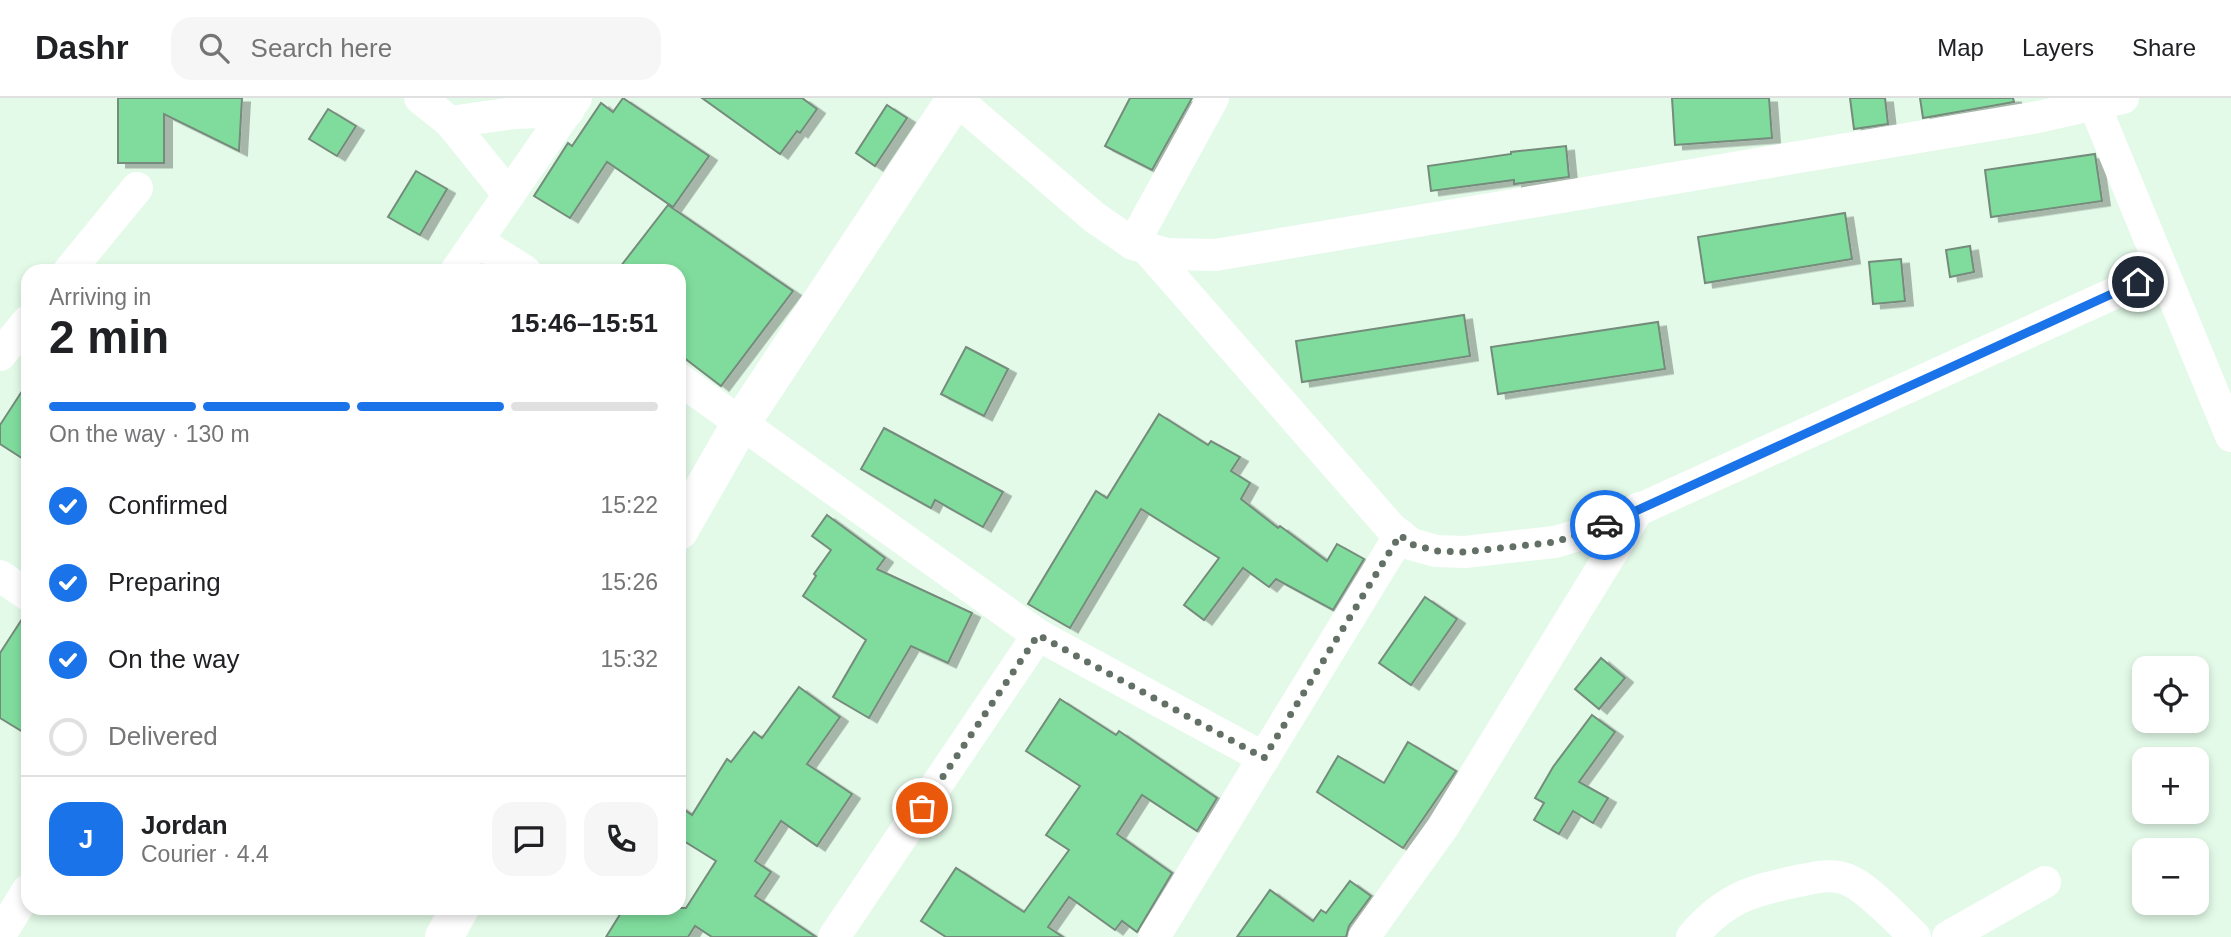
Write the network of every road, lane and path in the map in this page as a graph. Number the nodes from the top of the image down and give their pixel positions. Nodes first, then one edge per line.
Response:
1 (420, 98) edge
2 (956, 98) edge
3 (1213, 98) edge
4 (2108, 101) edge
5 (572, 104) edge
6 (450, 122) junction
7 (138, 188) dead end
8 (509, 195) junction
9 (477, 241) junction
10 (1140, 247) junction
11 (75, 264) edge
12 (461, 264) edge
13 (514, 264) edge
14 (2163, 271) junction
15 (21, 330) edge
16 (0, 355) edge
17 (686, 384) edge
18 (741, 423) junction
19 (2231, 436) edge
20 (1639, 508) junction
21 (686, 519) edge
22 (1400, 535) junction
23 (0, 576) edge
24 (21, 590) edge
25 (1038, 635) junction
26 (1264, 758) junction
27 (2045, 882) dead end
28 (21, 901) edge
29 (456, 915) edge
30 (0, 935) edge
31 (444, 937) edge
32 (834, 937) edge
33 (1154, 937) edge
34 (1364, 937) edge
35 (1692, 937) edge
36 (1915, 937) edge
37 (1948, 937) edge

1 - 6 street
2 - 10 street
2 - 18 main road
3 - 10 street
4 - 10 street
4 - 14 street
5 - 6 street
5 - 8 street
6 - 8 street
7 - 11 street
8 - 9 street
9 - 12 street
9 - 13 street
10 - 22 street
14 - 19 street
14 - 20 street
15 - 16 street
17 - 18 street
18 - 21 main road
18 - 25 street
20 - 22 street
20 - 34 street
22 - 26 street
23 - 24 street
25 - 26 street
25 - 32 street
26 - 33 street
27 - 37 street
28 - 30 street
29 - 31 main road
35 - 36 street

